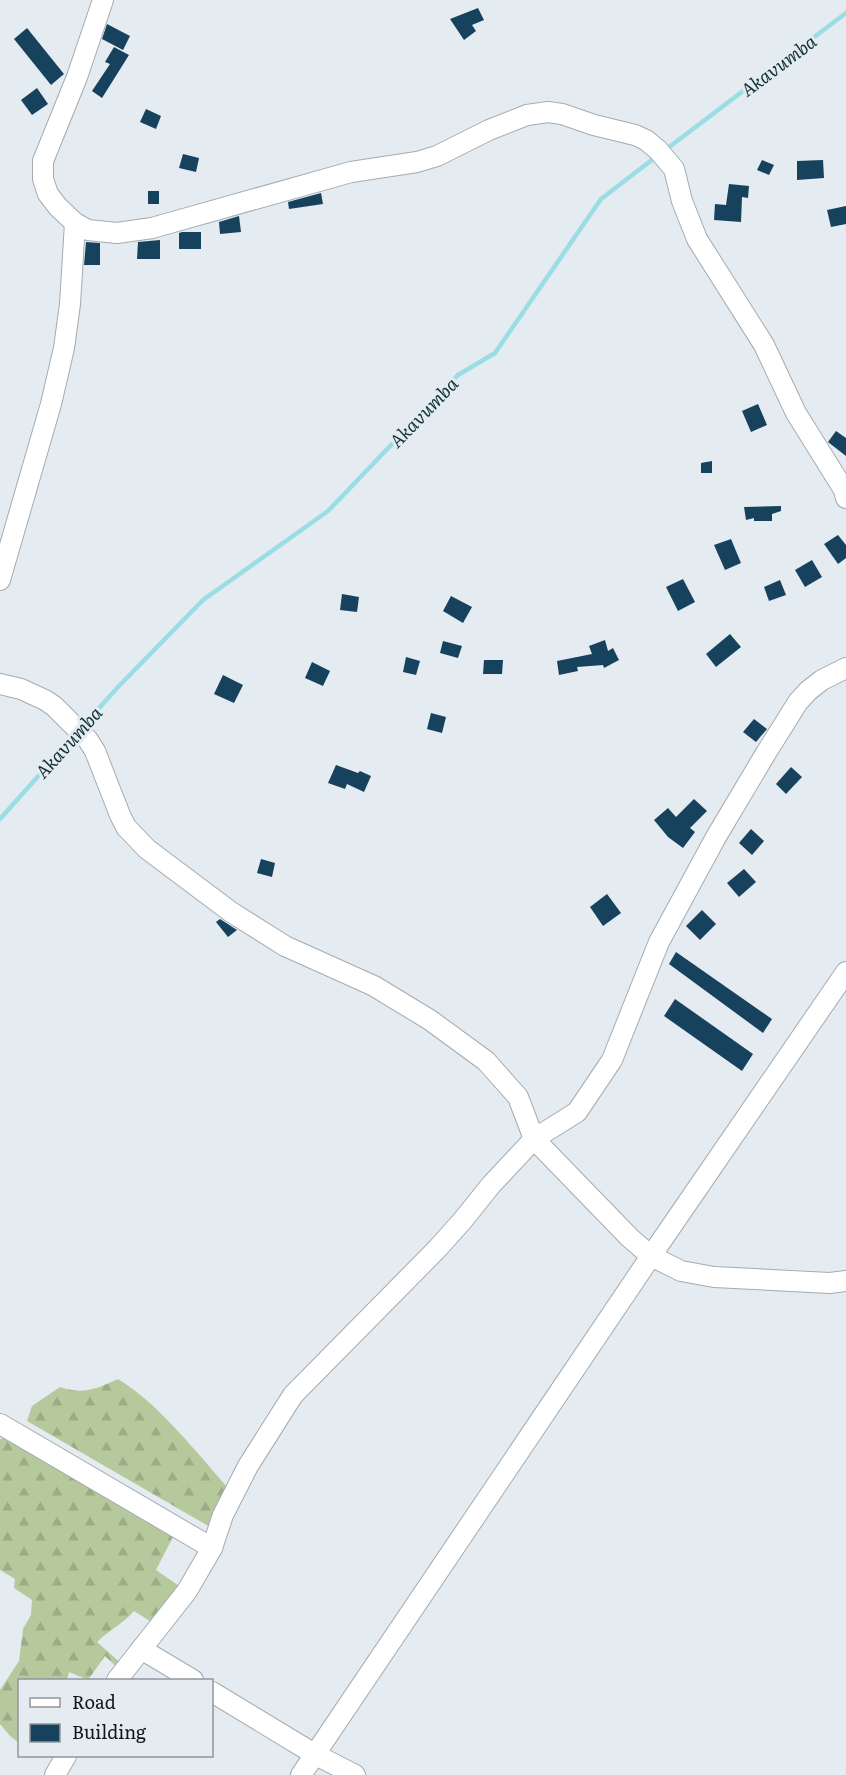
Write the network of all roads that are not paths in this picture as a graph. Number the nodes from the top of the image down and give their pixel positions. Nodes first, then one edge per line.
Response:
1 (103, 0) edge
2 (75, 224) junction
3 (846, 498) edge
4 (0, 580) edge
5 (846, 668) edge
6 (0, 684) edge
7 (846, 972) edge
8 (534, 1139) junction
9 (651, 1256) junction
10 (846, 1281) edge
11 (0, 1424) edge
12 (212, 1548) junction
13 (141, 1649) junction
14 (118, 1679) edge
15 (191, 1679) edge
16 (213, 1693) edge
17 (316, 1755) junction
18 (65, 1757) edge
19 (55, 1775) edge
20 (301, 1775) edge
21 (355, 1775) edge

1 - 2 street
2 - 3 street
2 - 4 street
5 - 8 street
6 - 8 street
7 - 9 street
8 - 9 street
8 - 12 street
9 - 10 street
9 - 17 street
11 - 12 street
12 - 13 street
13 - 14 street
13 - 15 street
16 - 17 street
17 - 20 street
17 - 21 street
18 - 19 street

